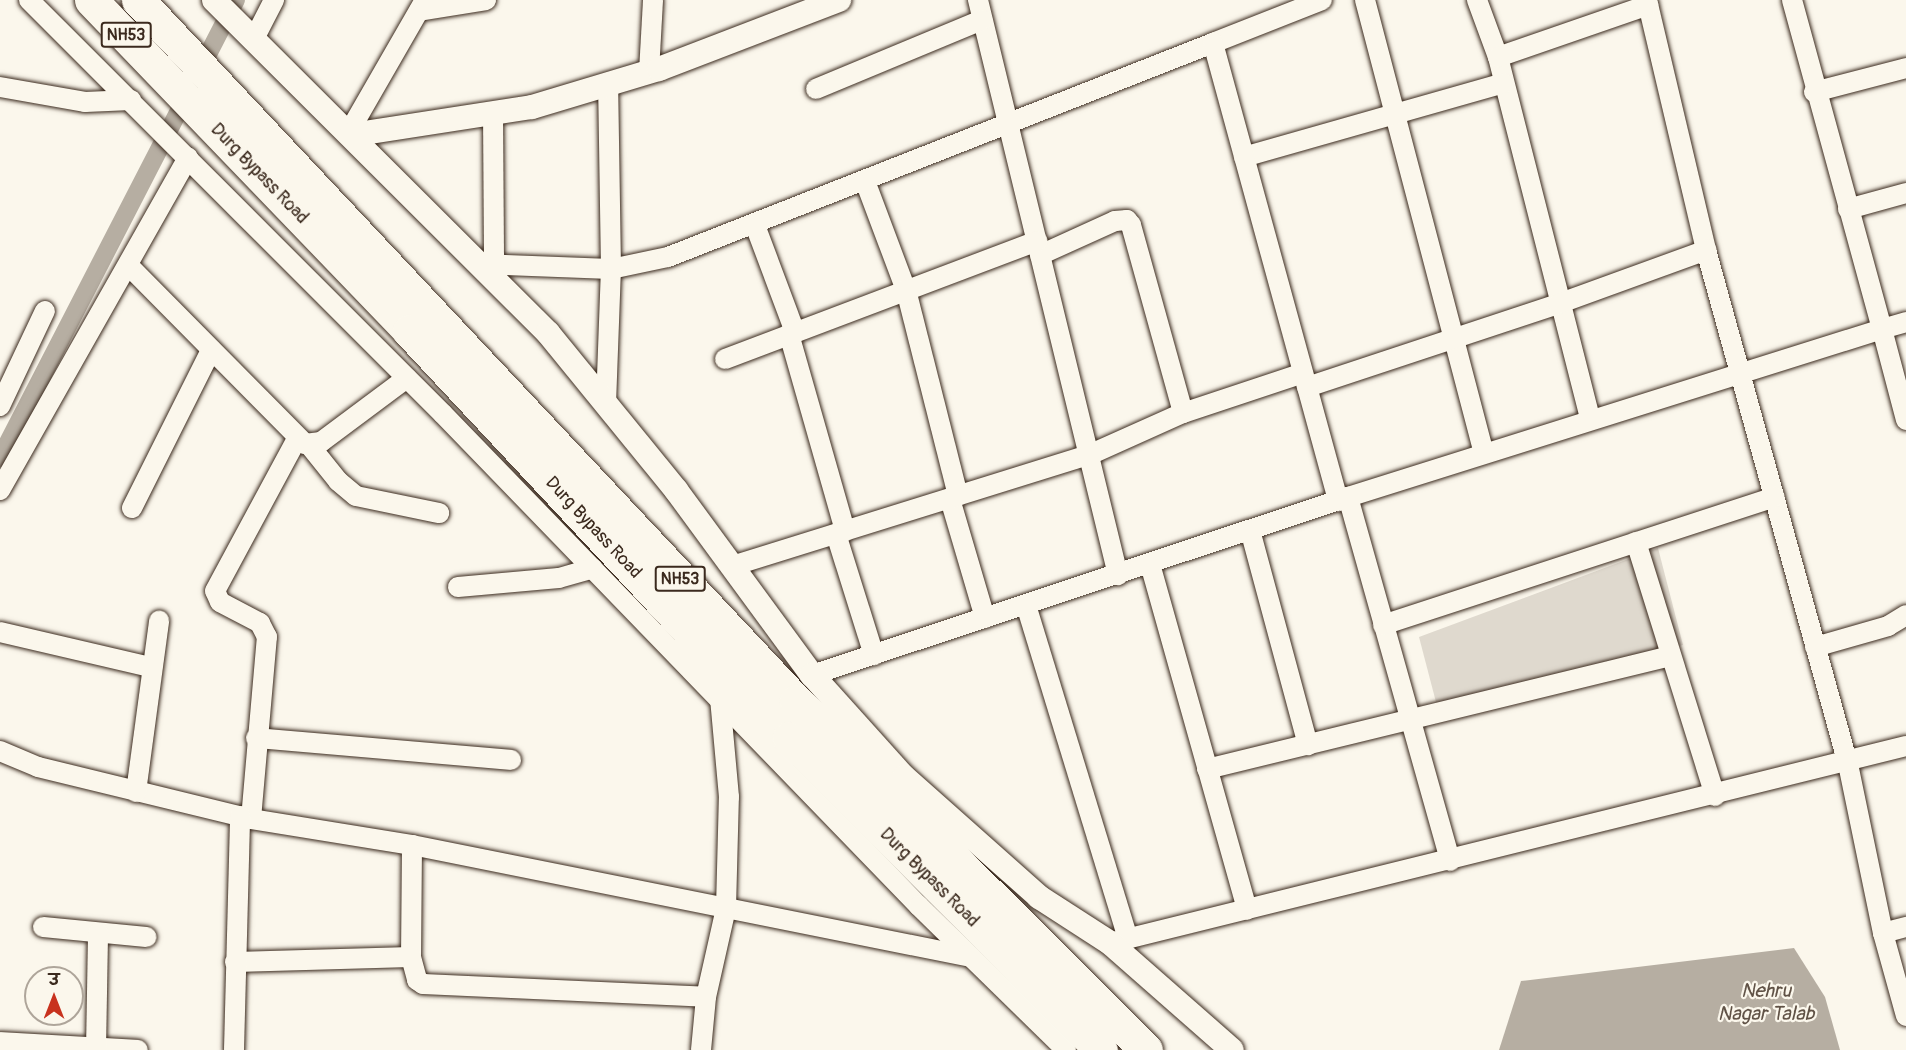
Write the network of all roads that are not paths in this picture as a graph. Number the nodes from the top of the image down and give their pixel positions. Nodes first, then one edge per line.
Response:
1 (28, 0) edge
2 (91, 0) edge
3 (138, 0) edge
4 (214, 0) edge
5 (274, 0) edge
6 (486, 0) edge
7 (653, 0) edge
8 (839, 0) edge
9 (978, 0) edge
10 (1322, 0) edge
11 (1365, 0) edge
12 (1477, 0) edge
13 (1792, 0) edge
14 (1648, 3) edge
15 (422, 5) edge
16 (982, 20) junction
17 (254, 39) junction
18 (1213, 44) junction
19 (1498, 57) junction
20 (1906, 68) edge
21 (649, 72) junction
22 (1504, 83) junction
23 (608, 85) junction
24 (0, 87) edge
25 (816, 89) dead end
26 (1814, 92) junction
27 (132, 100) junction
28 (493, 113) junction
29 (1396, 114) junction
30 (1008, 122) junction
31 (350, 134) junction
32 (1244, 157) junction
33 (188, 158) junction
34 (865, 181) junction
35 (1906, 193) edge
36 (1848, 209) junction
37 (755, 225) junction
38 (1039, 248) junction
39 (1706, 250) junction
40 (487, 264) junction
41 (128, 265) junction
42 (611, 269) junction
43 (906, 290) junction
44 (1558, 304) junction
45 (45, 311) dead end
46 (1906, 322) edge
47 (1882, 328) junction
48 (792, 333) junction
49 (1454, 336) junction
50 (211, 351) junction
51 (724, 359) dead end
52 (1740, 370) junction
53 (407, 378) junction
54 (1305, 380) junction
55 (2, 394) edge
56 (606, 404) junction
57 (1183, 413) junction
58 (1590, 419) junction
59 (1906, 420) edge
60 (304, 442) junction
61 (1484, 453) junction
62 (1089, 455) junction
63 (0, 490) edge
64 (954, 497) junction
65 (1775, 497) junction
66 (1343, 499) junction
67 (132, 508) dead end
68 (439, 513) dead end
69 (1250, 530) junction
70 (841, 533) junction
71 (1636, 542) junction
72 (1150, 564) junction
73 (732, 566) junction
74 (593, 568) junction
75 (1118, 575) junction
76 (458, 588) dead end
77 (1026, 605) junction
78 (1906, 615) edge
79 (985, 618) junction
80 (159, 621) dead end
81 (1383, 625) junction
82 (0, 632) edge
83 (1815, 647) junction
84 (874, 655) junction
85 (1669, 656) junction
86 (150, 667) junction
87 (812, 675) junction
88 (720, 699) junction
89 (1409, 721) junction
90 (256, 738) junction
91 (1308, 745) junction
92 (1906, 746) edge
93 (0, 751) edge
94 (511, 760) dead end
95 (1848, 764) junction
96 (1207, 769) junction
97 (136, 792) junction
98 (1715, 796) junction
99 (245, 818) junction
100 (412, 845) junction
101 (1450, 861) junction
102 (726, 908) junction
103 (1247, 910) junction
104 (43, 927) dead end
105 (1906, 927) edge
106 (98, 933) junction
107 (1883, 933) junction
108 (147, 937) dead end
109 (1119, 941) junction
110 (411, 957) junction
111 (971, 957) junction
112 (236, 962) junction
113 (706, 997) junction
114 (1906, 1016) edge
115 (0, 1042) edge
116 (96, 1049) edge
117 (138, 1050) edge
118 (234, 1050) edge
119 (701, 1050) edge
120 (1066, 1050) edge
121 (1101, 1050) edge
122 (1146, 1050) edge
123 (1232, 1050) edge

1 - 27 street
2 - 121 highway, Durg Bypass Road / NH53
3 - 122 highway, Durg Bypass Road / NH53
4 - 17 street
5 - 17 street
6 - 15 street
7 - 21 street
8 - 21 street
9 - 16 street
10 - 18 street
11 - 29 street
12 - 19 street
13 - 26 street
14 - 19 street
14 - 39 street
15 - 31 street
16 - 25 street
16 - 30 street
17 - 31 street
18 - 30 street
18 - 32 street
19 - 22 street
20 - 26 street
21 - 23 street
22 - 29 street
22 - 44 street
23 - 28 street
23 - 42 street
24 - 27 street
26 - 36 street
27 - 33 street
28 - 31 street
28 - 40 street
29 - 32 street
29 - 49 street
30 - 34 street
30 - 38 street
31 - 40 street
32 - 54 street
33 - 41 street
33 - 53 street
34 - 37 street
34 - 43 street
35 - 36 street
36 - 47 street
37 - 42 street
37 - 48 street
38 - 43 street
38 - 57 street
38 - 62 street
39 - 44 street
39 - 52 street
40 - 42 street
40 - 56 street
41 - 50 street
41 - 63 street
42 - 56 street
43 - 48 street
43 - 64 street
44 - 49 street
44 - 58 street
45 - 55 street
46 - 47 street
47 - 52 street
47 - 59 street
48 - 51 street
48 - 70 street
49 - 54 street
49 - 61 street
50 - 60 street
50 - 67 street
52 - 58 street
52 - 65 street
53 - 60 street
53 - 74 street
54 - 57 street
54 - 66 street
56 - 73 street
57 - 62 street
58 - 61 street
60 - 68 street
60 - 90 street
61 - 66 street
62 - 64 street
62 - 75 street
64 - 70 street
64 - 79 street
65 - 71 street
65 - 83 street
66 - 69 street
66 - 81 street
69 - 72 street
69 - 91 street
70 - 73 street
70 - 84 street
71 - 81 street
71 - 85 street
72 - 75 street
72 - 96 street
73 - 87 street
74 - 76 street
74 - 88 street
75 - 77 street
77 - 79 street
77 - 109 street
78 - 83 street
79 - 84 street
80 - 86 street
81 - 89 street
82 - 86 street
83 - 95 street
84 - 87 street
85 - 89 street
85 - 98 street
86 - 97 street
87 - 109 street
88 - 102 street
88 - 111 street
89 - 91 street
89 - 101 street
90 - 94 street
90 - 99 street
91 - 96 street
92 - 95 street
93 - 97 street
95 - 98 street
95 - 107 street
96 - 103 street
97 - 99 street
98 - 101 street
99 - 100 street
99 - 112 street
100 - 102 street
100 - 110 street
101 - 103 street
102 - 111 street
102 - 113 street
103 - 109 street
104 - 106 street
105 - 107 street
106 - 108 street
106 - 116 street
107 - 114 street
109 - 123 street
110 - 112 street
110 - 113 street
111 - 120 street
112 - 118 street
113 - 119 street
115 - 116 street
116 - 117 street

